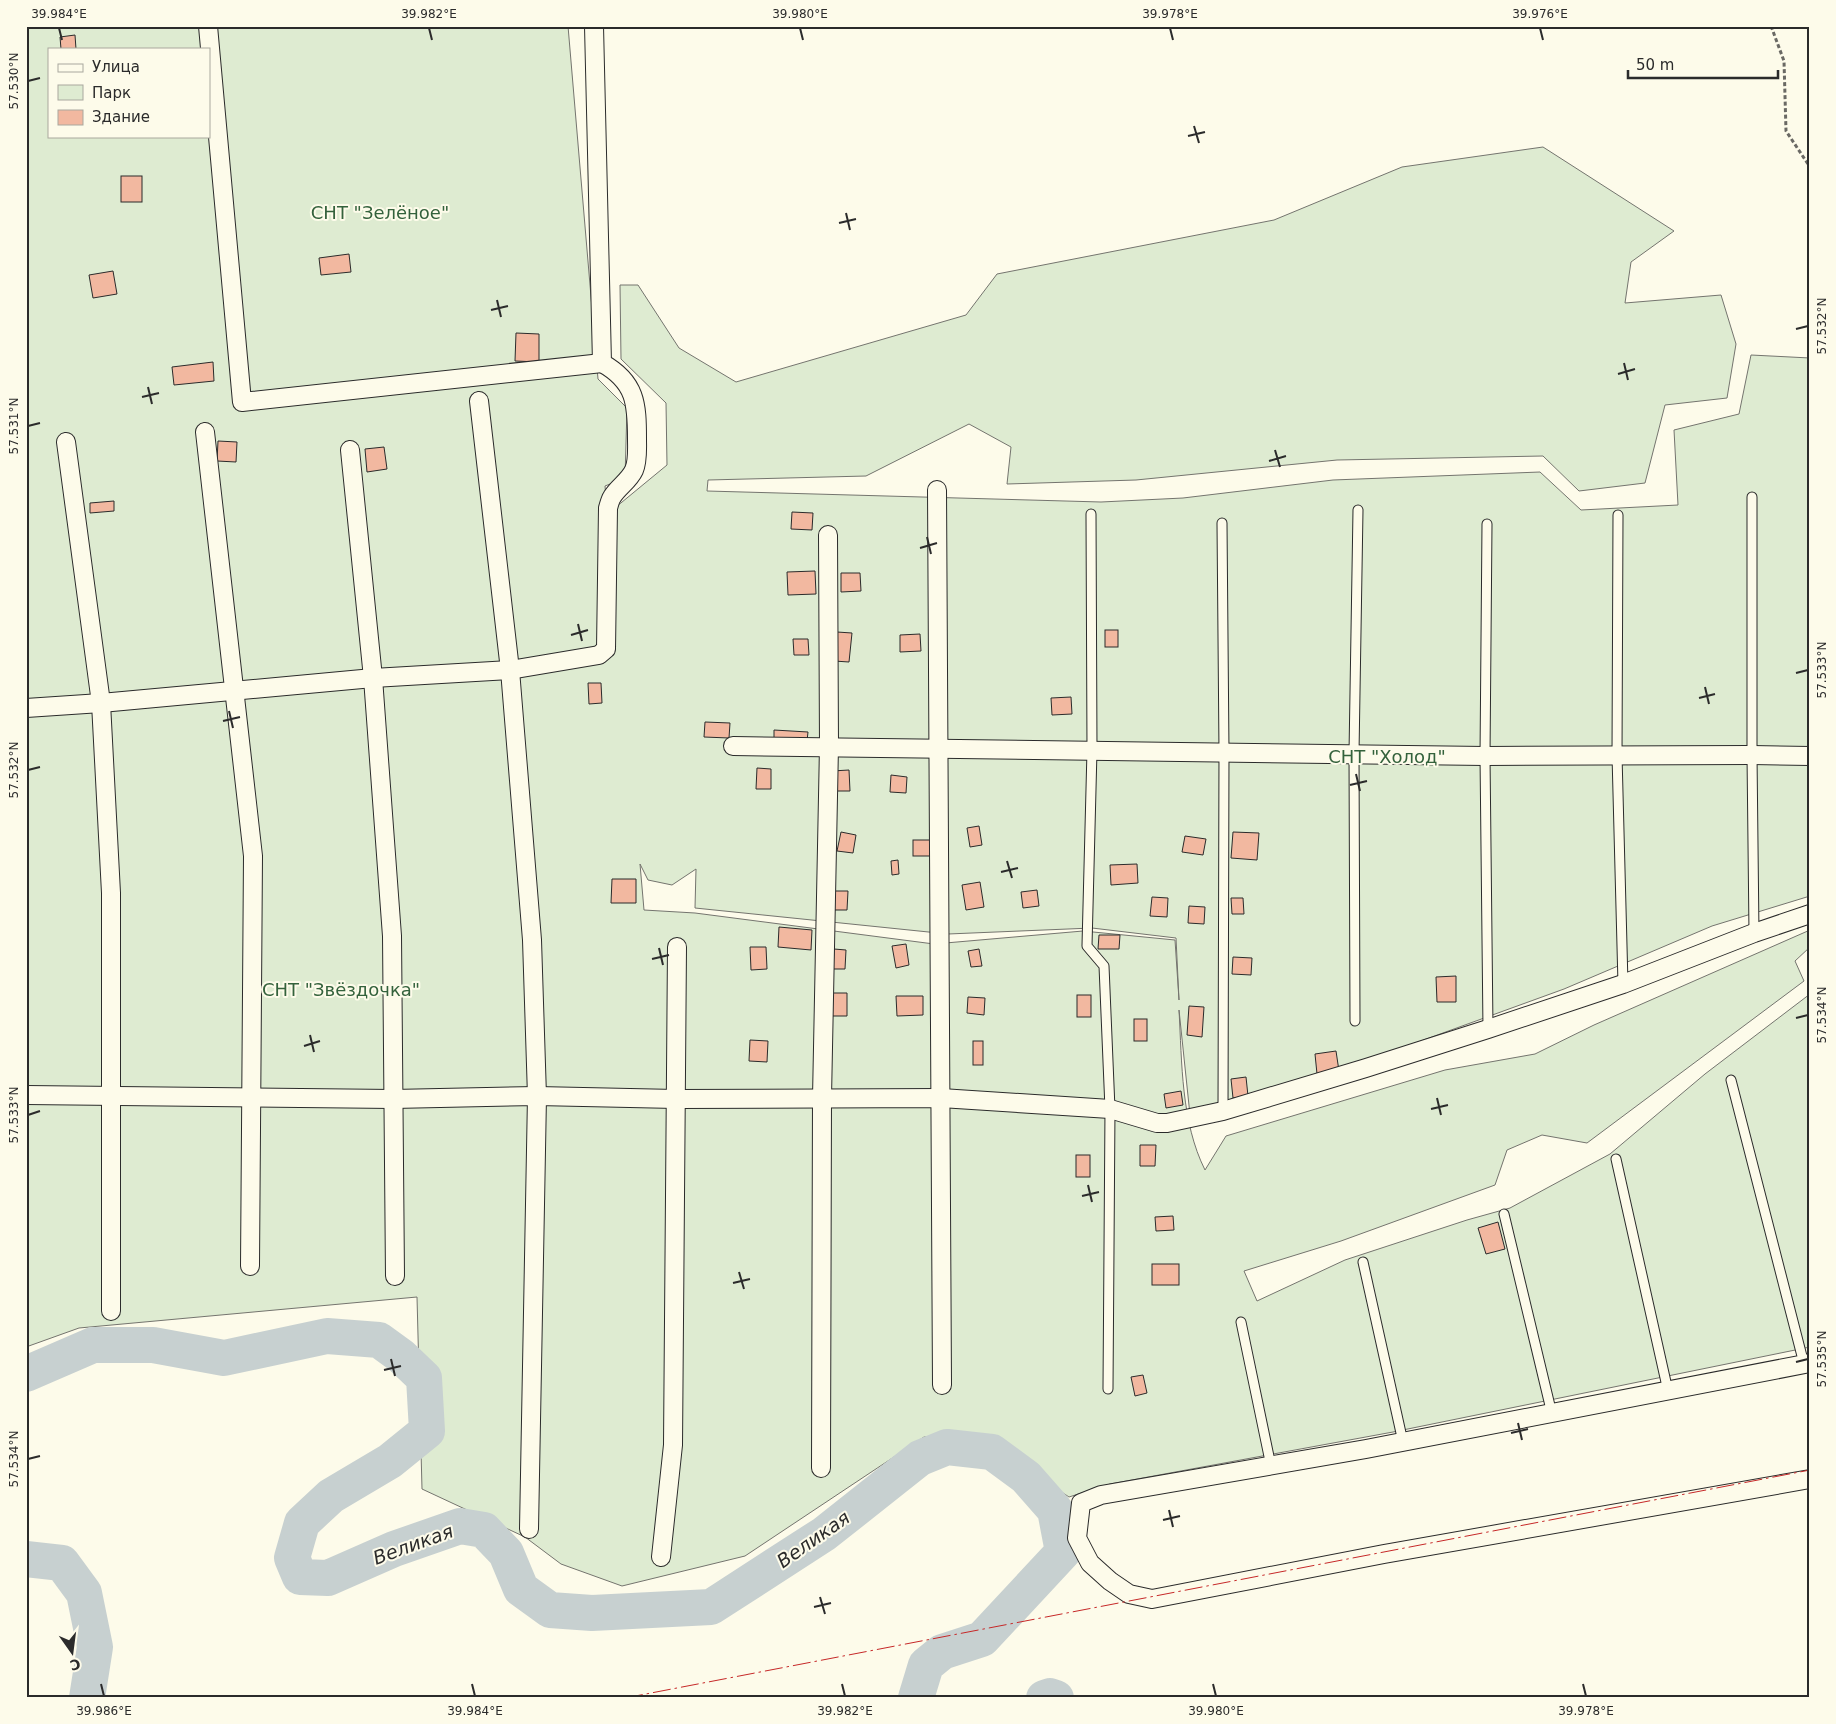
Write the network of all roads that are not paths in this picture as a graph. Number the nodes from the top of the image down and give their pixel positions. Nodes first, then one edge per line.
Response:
1 (208, 26) edge
2 (594, 26) edge
3 (210, 48) edge
4 (210, 48) edge
5 (602, 364) junction
6 (479, 401) dead end
7 (205, 432) dead end
8 (66, 442) dead end
9 (350, 450) dead end
10 (937, 490) dead end
11 (1752, 496) dead end
12 (1358, 510) dead end
13 (1090, 514) dead end
14 (1618, 515) dead end
15 (1222, 523) dead end
16 (1487, 524) dead end
17 (828, 535) dead end
18 (510, 670) junction
19 (373, 678) junction
20 (234, 691) junction
21 (101, 703) junction
22 (26, 708) edge
23 (733, 746) dead end
24 (829, 746) junction
25 (937, 747) junction
26 (1092, 750) junction
27 (1224, 752) junction
28 (1354, 753) junction
29 (1617, 755) junction
30 (1752, 755) junction
31 (1486, 756) junction
32 (1810, 756) edge
33 (1810, 914) edge
34 (1754, 933) junction
35 (676, 947) dead end
36 (1623, 984) junction
37 (1355, 1021) dead end
38 (1488, 1029) junction
39 (1731, 1080) dead end
40 (26, 1095) edge
41 (111, 1096) junction
42 (537, 1096) junction
43 (250, 1098) junction
44 (822, 1098) junction
45 (941, 1098) junction
46 (393, 1099) junction
47 (676, 1099) junction
48 (1110, 1109) junction
49 (1223, 1112) junction
50 (1616, 1159) dead end
51 (1504, 1214) dead end
52 (1363, 1262) dead end
53 (250, 1266) dead end
54 (395, 1276) dead end
55 (111, 1311) dead end
56 (1241, 1322) dead end
57 (1807, 1364) edge
58 (942, 1384) dead end
59 (1108, 1389) dead end
60 (1668, 1391) junction
61 (1552, 1414) junction
62 (1403, 1442) junction
63 (1271, 1466) junction
64 (821, 1468) dead end
65 (1810, 1478) edge
66 (529, 1529) dead end
67 (661, 1557) dead end

1 - 4 street
2 - 5 street
3 - 5 street
5 - 18 street
6 - 18 street
7 - 20 street
8 - 21 street
9 - 19 street
10 - 25 street
11 - 30 lane
12 - 28 lane
13 - 26 lane
14 - 29 lane
15 - 27 lane
16 - 31 lane
17 - 24 street
18 - 19 street
18 - 42 street
19 - 20 street
19 - 46 street
20 - 21 street
20 - 43 street
21 - 22 street
21 - 41 street
23 - 24 street
24 - 25 street
24 - 44 street
25 - 26 street
25 - 45 street
26 - 27 street
26 - 48 lane
27 - 28 street
27 - 49 lane
28 - 31 street
28 - 37 lane
29 - 30 street
29 - 31 street
29 - 36 lane
30 - 32 street
30 - 34 lane
31 - 38 lane
33 - 34 street
34 - 36 street
35 - 47 street
36 - 38 street
38 - 49 street
39 - 57 lane
40 - 41 street
41 - 43 street
41 - 55 street
42 - 46 street
42 - 47 street
42 - 66 street
43 - 46 street
43 - 53 street
44 - 45 street
44 - 47 street
44 - 64 street
45 - 48 street
45 - 58 street
46 - 54 street
47 - 67 street
48 - 49 street
48 - 59 lane
50 - 60 lane
51 - 61 lane
52 - 62 lane
56 - 63 lane
57 - 60 street
60 - 61 street
61 - 62 street
62 - 63 street
63 - 65 street

